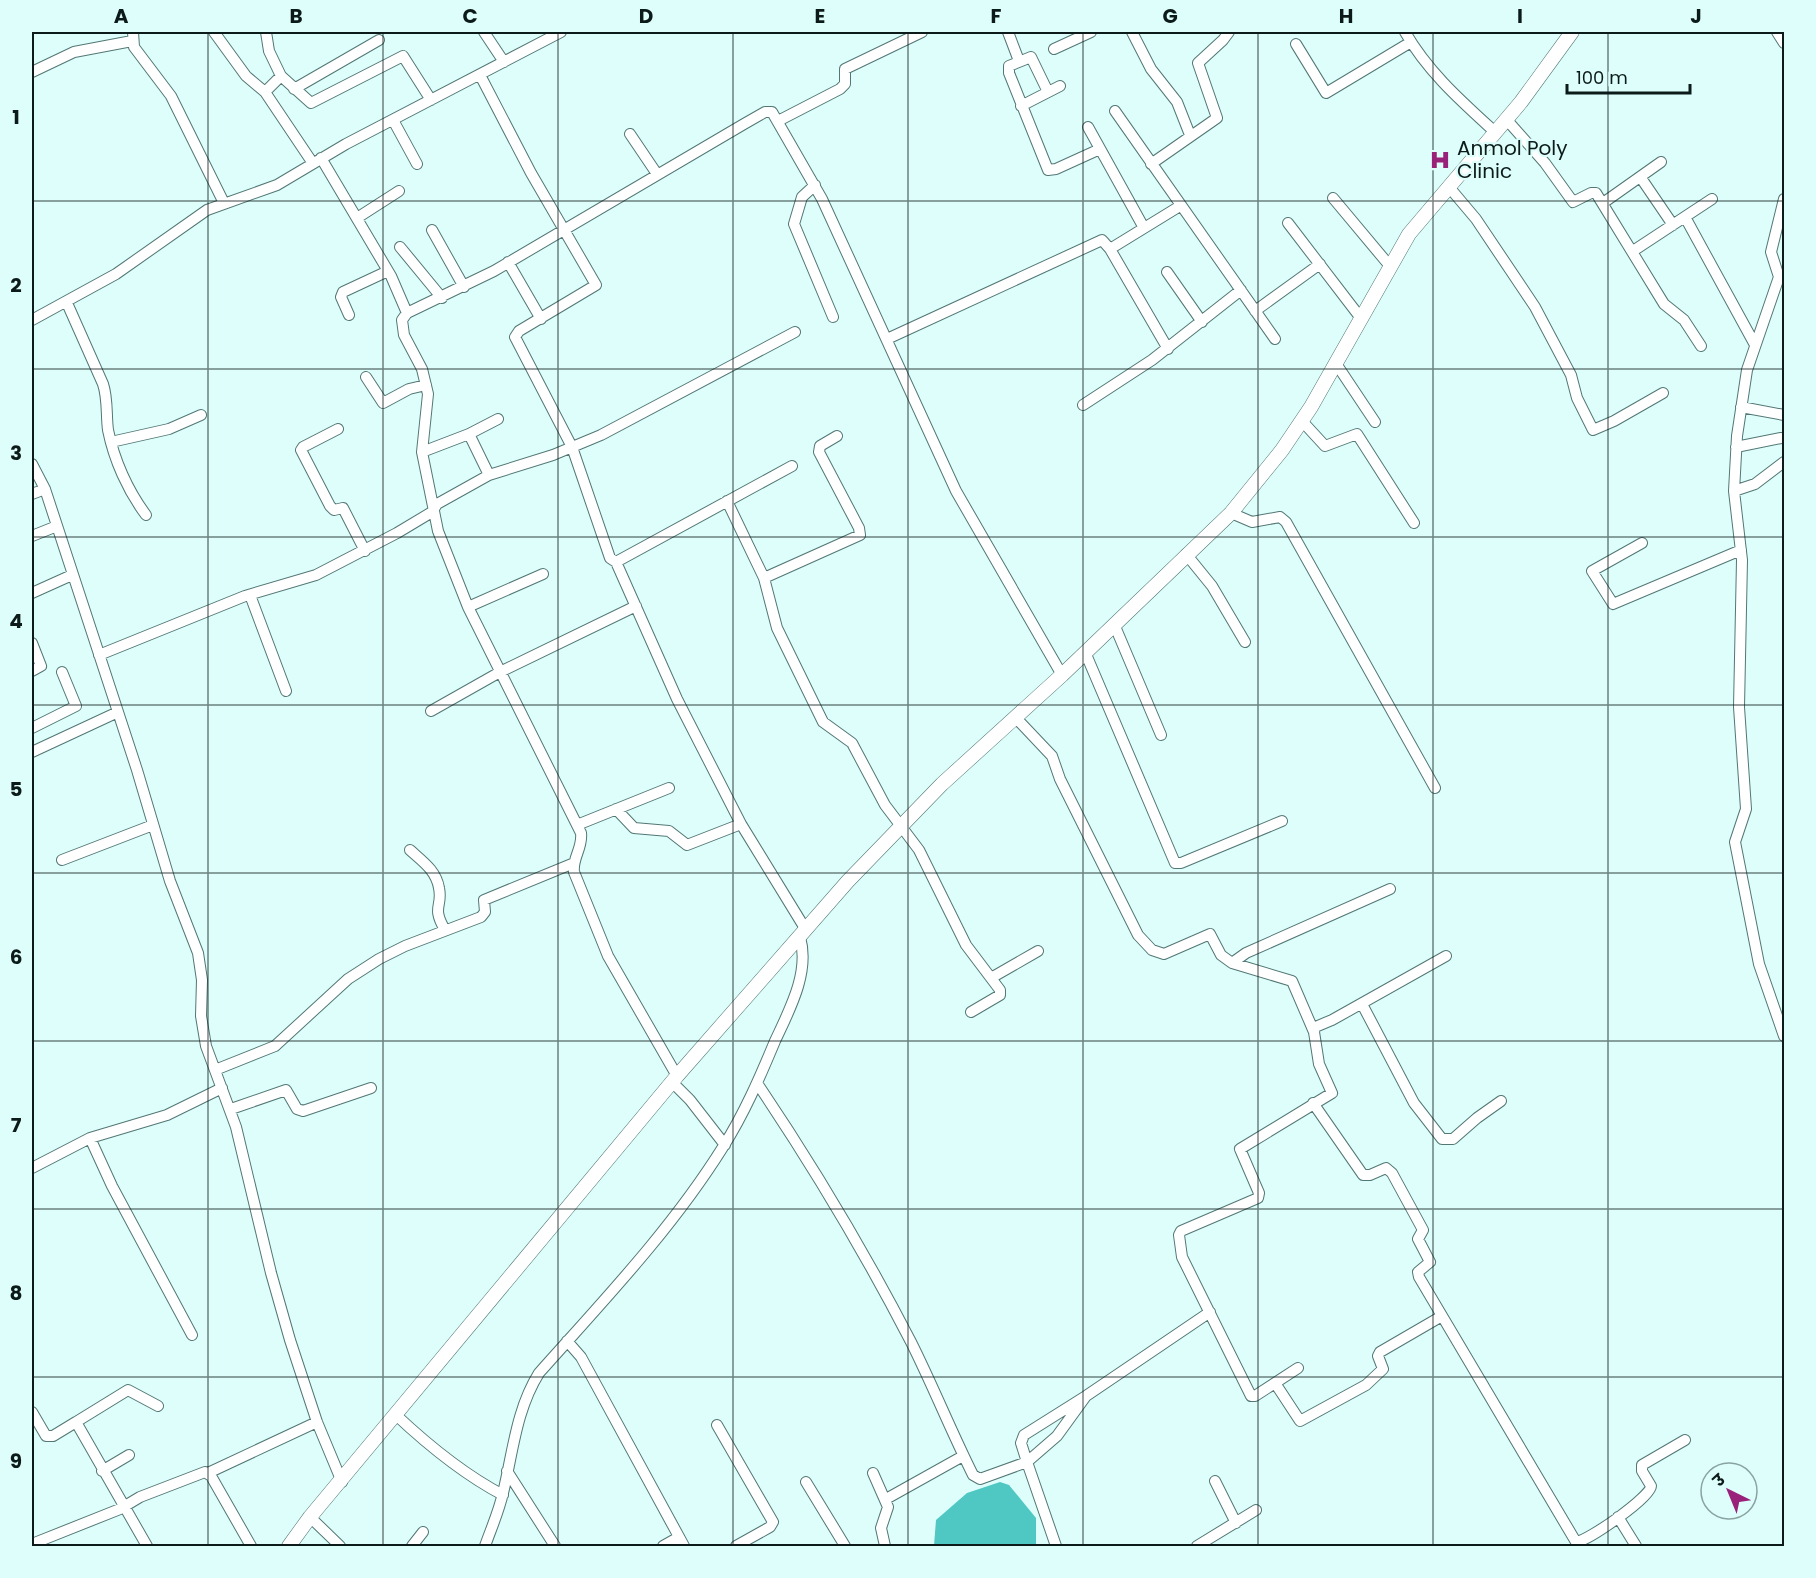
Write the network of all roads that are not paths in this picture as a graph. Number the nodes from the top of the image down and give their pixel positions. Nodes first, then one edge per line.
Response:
1 (217, 32) edge
2 (266, 32) edge
3 (484, 32) edge
4 (561, 32) edge
5 (922, 32) edge
6 (1008, 32) edge
7 (1091, 32) edge
8 (1132, 32) edge
9 (1229, 32) edge
10 (1405, 32) edge
11 (1572, 32) edge
12 (1777, 32) edge
13 (133, 36) edge
14 (380, 40) dead end
15 (1411, 42) junction
16 (1785, 43) edge
17 (1296, 45) dead end
18 (1054, 49) dead end
19 (1019, 61) junction
20 (504, 62) junction
21 (32, 72) edge
22 (480, 75) junction
23 (281, 76) junction
24 (1060, 86) dead end
25 (294, 89) junction
26 (264, 92) junction
27 (1048, 92) junction
28 (431, 100) junction
29 (1021, 106) junction
30 (1115, 111) dead end
31 (1506, 119) junction
32 (393, 120) junction
33 (778, 121) junction
34 (1088, 127) dead end
35 (1496, 132) junction
36 (630, 134) dead end
37 (1190, 135) junction
38 (1100, 149) junction
39 (316, 160) junction
40 (1661, 162) dead end
41 (417, 164) dead end
42 (1152, 164) junction
43 (657, 174) junction
44 (1641, 178) junction
45 (815, 185) junction
46 (1449, 187) junction
47 (399, 191) dead end
48 (1333, 198) dead end
49 (1712, 199) dead end
50 (1785, 199) edge
51 (224, 203) junction
52 (1603, 204) junction
53 (1180, 206) junction
54 (1685, 217) junction
55 (357, 218) junction
56 (1288, 223) dead end
57 (1673, 225) junction
58 (1144, 228) junction
59 (565, 229) junction
60 (432, 230) dead end
61 (400, 247) dead end
62 (1110, 249) junction
63 (1633, 251) junction
64 (508, 262) junction
65 (1320, 264) junction
66 (1389, 266) junction
67 (388, 271) junction
68 (1167, 272) dead end
69 (1782, 272) edge
70 (464, 287) junction
71 (1241, 290) junction
72 (442, 298) junction
73 (67, 303) junction
74 (1256, 311) junction
75 (407, 314) junction
76 (349, 315) dead end
77 (1360, 317) junction
78 (833, 318) dead end
79 (541, 319) junction
80 (32, 320) edge
81 (1202, 322) junction
82 (795, 332) dead end
83 (887, 339) junction
84 (1275, 339) dead end
85 (1754, 344) junction
86 (1701, 346) dead end
87 (1168, 349) junction
88 (1335, 362) junction
89 (366, 377) dead end
90 (426, 385) junction
91 (1662, 393) dead end
92 (1083, 405) dead end
93 (1741, 407) junction
94 (201, 415) dead end
95 (1785, 415) edge
96 (498, 419) dead end
97 (1302, 421) junction
98 (1375, 422) dead end
99 (338, 429) dead end
100 (470, 434) junction
101 (837, 436) dead end
102 (1781, 438) dead end
103 (111, 442) junction
104 (572, 447) junction
105 (1736, 447) junction
106 (422, 452) junction
107 (1785, 462) edge
108 (32, 464) edge
109 (792, 466) dead end
110 (489, 475) junction
111 (45, 489) junction
112 (1734, 491) junction
113 (32, 494) edge
114 (727, 501) junction
115 (432, 512) junction
116 (1231, 513) junction
117 (146, 515) dead end
118 (1414, 523) dead end
119 (57, 526) junction
120 (32, 536) edge
121 (1642, 543) dead end
122 (1741, 550) junction
123 (365, 551) junction
124 (1186, 554) junction
125 (616, 562) junction
126 (543, 574) dead end
127 (72, 575) junction
128 (764, 578) junction
129 (32, 593) edge
130 (250, 595) junction
131 (636, 606) junction
132 (468, 607) junction
133 (1114, 624) junction
134 (1245, 642) dead end
135 (32, 643) edge
136 (1085, 652) junction
137 (99, 655) junction
138 (32, 671) edge
139 (62, 672) dead end
140 (500, 672) junction
141 (1062, 675) junction
142 (286, 691) dead end
143 (431, 711) dead end
144 (118, 712) junction
145 (1015, 717) junction
146 (32, 728) edge
147 (1161, 735) dead end
148 (32, 752) edge
149 (669, 788) dead end
150 (1435, 788) dead end
151 (616, 809) junction
152 (1282, 821) dead end
153 (741, 824) junction
154 (153, 825) junction
155 (577, 825) junction
156 (901, 826) junction
157 (410, 850) dead end
158 (62, 860) dead end
159 (574, 863) junction
160 (1390, 889) dead end
161 (445, 930) junction
162 (803, 934) junction
163 (1038, 951) dead end
164 (1446, 956) dead end
165 (1232, 963) junction
166 (991, 978) junction
167 (1362, 1004) junction
168 (971, 1012) dead end
169 (1313, 1028) junction
170 (1785, 1036) edge
171 (215, 1070) junction
172 (675, 1079) junction
173 (757, 1083) junction
174 (222, 1088) junction
175 (371, 1088) dead end
176 (1501, 1101) dead end
177 (1313, 1103) junction
178 (231, 1109) junction
179 (90, 1138) junction
180 (725, 1145) junction
181 (32, 1168) edge
182 (1210, 1312) junction
183 (1442, 1316) junction
184 (192, 1335) dead end
185 (567, 1341) junction
186 (1298, 1368) dead end
187 (1275, 1383) junction
188 (1086, 1396) junction
189 (158, 1406) dead end
190 (32, 1412) edge
191 (396, 1415) junction
192 (76, 1422) junction
193 (317, 1422) junction
194 (717, 1425) dead end
195 (1685, 1440) dead end
196 (129, 1455) dead end
197 (963, 1456) junction
198 (1027, 1462) junction
199 (102, 1471) junction
200 (507, 1471) junction
201 (208, 1473) junction
202 (873, 1473) dead end
203 (1215, 1480) dead end
204 (342, 1482) junction
205 (806, 1482) dead end
206 (503, 1495) junction
207 (886, 1499) junction
208 (124, 1507) junction
209 (1256, 1510) dead end
210 (310, 1517) junction
211 (1618, 1517) junction
212 (1236, 1523) junction
213 (423, 1532) dead end
214 (681, 1542) edge
215 (32, 1544) edge
216 (880, 1545) edge
217 (1204, 1545) edge
218 (147, 1546) edge
219 (250, 1546) edge
220 (289, 1546) edge
221 (340, 1546) edge
222 (412, 1546) edge
223 (485, 1546) edge
224 (555, 1546) edge
225 (663, 1546) edge
226 (736, 1546) edge
227 (845, 1546) edge
228 (1056, 1546) edge
229 (1636, 1546) edge

1 - 26 street
2 - 23 street
3 - 20 street
4 - 20 street
5 - 33 street
6 - 19 street
7 - 18 street
8 - 37 street
9 - 37 street
10 - 15 street
11 - 31 main road
12 - 16 street
13 - 21 street
13 - 51 street
14 - 25 street
15 - 17 street
15 - 35 street
19 - 27 street
19 - 29 street
20 - 22 street
22 - 28 street
22 - 59 street
23 - 25 street
23 - 26 street
24 - 27 street
25 - 28 street
26 - 39 street
27 - 29 street
28 - 32 street
29 - 38 street
30 - 42 street
31 - 35 main road
31 - 52 street
32 - 39 street
32 - 41 street
33 - 43 street
33 - 45 street
34 - 38 street
35 - 46 main road
36 - 43 street
37 - 42 street
38 - 58 street
39 - 51 street
39 - 55 street
40 - 44 street
42 - 53 street
43 - 59 street
44 - 52 street
44 - 57 street
45 - 78 street
45 - 83 street
46 - 66 main road
46 - 91 street
47 - 55 street
48 - 66 street
49 - 54 street
50 - 69 street
51 - 73 street
52 - 63 street
53 - 58 street
53 - 71 street
54 - 57 street
54 - 85 street
55 - 67 street
56 - 65 street
57 - 63 street
58 - 62 street
59 - 64 street
59 - 79 street
60 - 70 street
61 - 72 street
62 - 83 street
62 - 87 street
63 - 86 street
64 - 70 street
64 - 79 street
65 - 74 street
65 - 77 street
66 - 77 main road
67 - 75 street
67 - 76 street
68 - 81 street
69 - 85 street
70 - 72 street
71 - 74 street
71 - 81 street
72 - 75 street
73 - 80 street
73 - 103 street
74 - 84 street
75 - 90 street
77 - 88 main road
79 - 104 street
81 - 87 street
82 - 104 street
83 - 141 street
85 - 93 street
87 - 92 street
88 - 97 main road
88 - 98 street
89 - 90 street
90 - 106 street
93 - 95 street
93 - 105 street
94 - 103 street
96 - 100 street
97 - 116 main road
97 - 118 street
99 - 123 street
100 - 106 street
100 - 110 street
101 - 128 street
102 - 105 street
103 - 117 street
104 - 110 street
104 - 125 street
105 - 112 street
106 - 115 street
107 - 112 street
108 - 111 street
109 - 114 street
110 - 115 street
111 - 113 street
111 - 119 street
112 - 122 street
114 - 125 street
114 - 128 street
115 - 123 street
115 - 132 street
116 - 124 main road
116 - 150 street
119 - 120 street
119 - 127 street
121 - 122 street
122 - 170 street
123 - 130 street
124 - 133 main road
124 - 134 street
125 - 131 street
126 - 132 street
127 - 129 street
127 - 137 street
128 - 156 street
130 - 137 street
130 - 142 street
131 - 140 street
131 - 153 street
132 - 140 street
133 - 136 main road
133 - 147 street
135 - 138 street
136 - 141 main road
136 - 152 street
137 - 144 street
139 - 146 street
140 - 143 street
140 - 155 street
141 - 145 main road
144 - 148 street
144 - 154 street
145 - 156 main road
145 - 165 street
149 - 151 street
151 - 153 street
151 - 155 street
153 - 162 street
154 - 158 street
154 - 171 street
155 - 159 street
156 - 162 main road
156 - 166 street
157 - 161 street
159 - 161 street
159 - 172 street
160 - 165 street
161 - 171 street
162 - 172 main road
162 - 173 street
163 - 166 street
164 - 167 street
165 - 169 street
166 - 168 street
167 - 169 street
167 - 176 street
169 - 177 street
171 - 174 street
172 - 180 street
172 - 191 main road
173 - 180 street
173 - 197 street
174 - 178 street
174 - 179 street
175 - 178 street
177 - 182 street
177 - 183 street
178 - 193 street
179 - 181 street
179 - 184 street
180 - 185 street
182 - 187 street
182 - 188 street
183 - 187 street
183 - 211 street
185 - 200 street
185 - 214 street
186 - 187 street
188 - 198 street
188 - 198 street
189 - 192 street
190 - 192 street
191 - 204 main road
191 - 206 street
192 - 199 street
193 - 201 street
193 - 204 street
194 - 226 street
195 - 211 street
196 - 199 street
197 - 198 street
197 - 207 street
198 - 228 street
199 - 208 street
200 - 206 street
200 - 224 street
201 - 208 street
201 - 219 street
202 - 207 street
203 - 212 street
204 - 210 main road
205 - 227 street
206 - 223 street
207 - 216 street
208 - 215 street
208 - 218 street
209 - 212 street
210 - 220 main road
210 - 221 street
211 - 229 street
212 - 217 street
213 - 222 street
214 - 225 street

